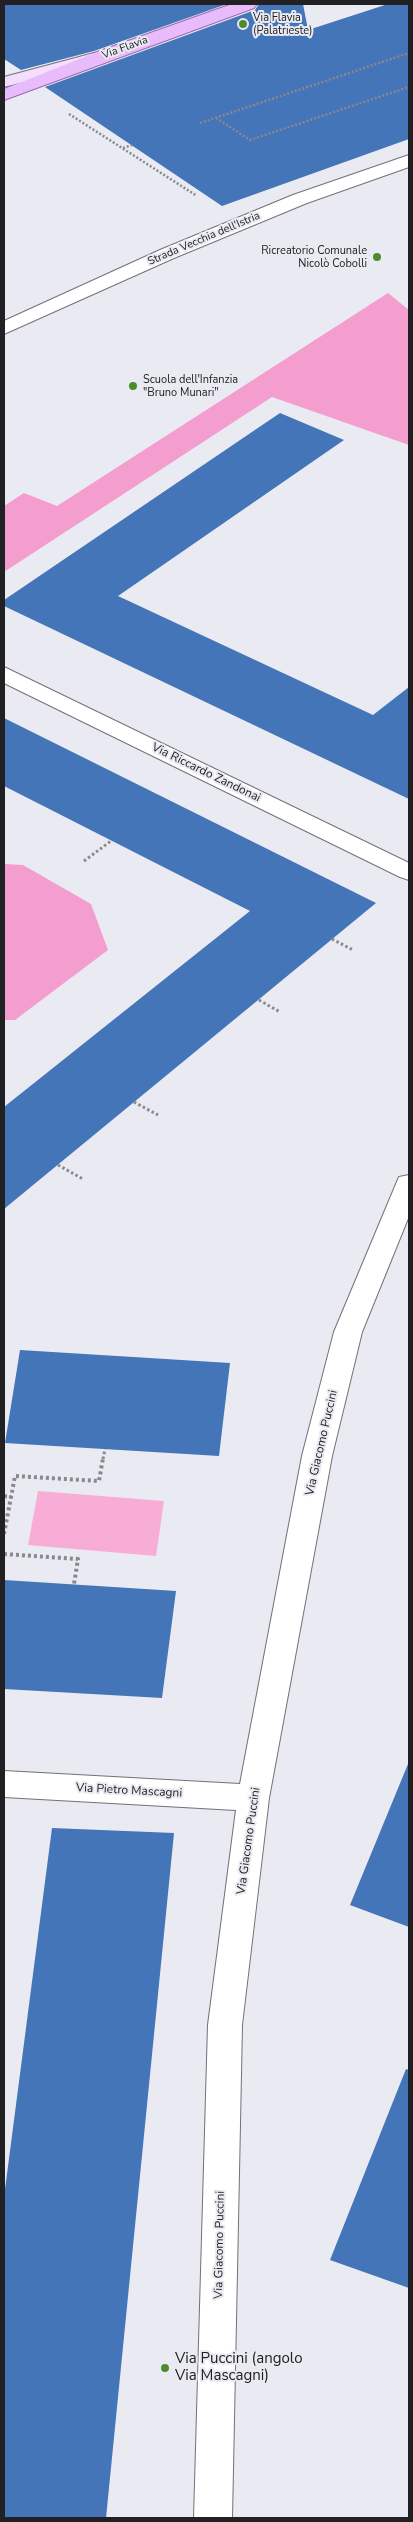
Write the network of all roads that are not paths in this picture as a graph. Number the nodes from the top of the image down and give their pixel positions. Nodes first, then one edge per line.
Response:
1 (248, 4) edge
2 (103, 56) junction
3 (4, 82) edge
4 (4, 95) edge
5 (409, 161) edge
6 (4, 328) edge
7 (4, 674) edge
8 (409, 872) edge
9 (409, 1184) edge
10 (4, 1784) edge
11 (253, 1798) junction
12 (213, 2518) edge

1 - 2 main road, Via Flavia
2 - 3 street
2 - 4 main road, Via Flavia
5 - 6 street, Strada Vecchia dell'Istria
7 - 8 street, Via Riccardo Zandonai
9 - 11 street, Via Giacomo Puccini
10 - 11 street, Via Pietro Mascagni
11 - 12 street, Via Giacomo Puccini

